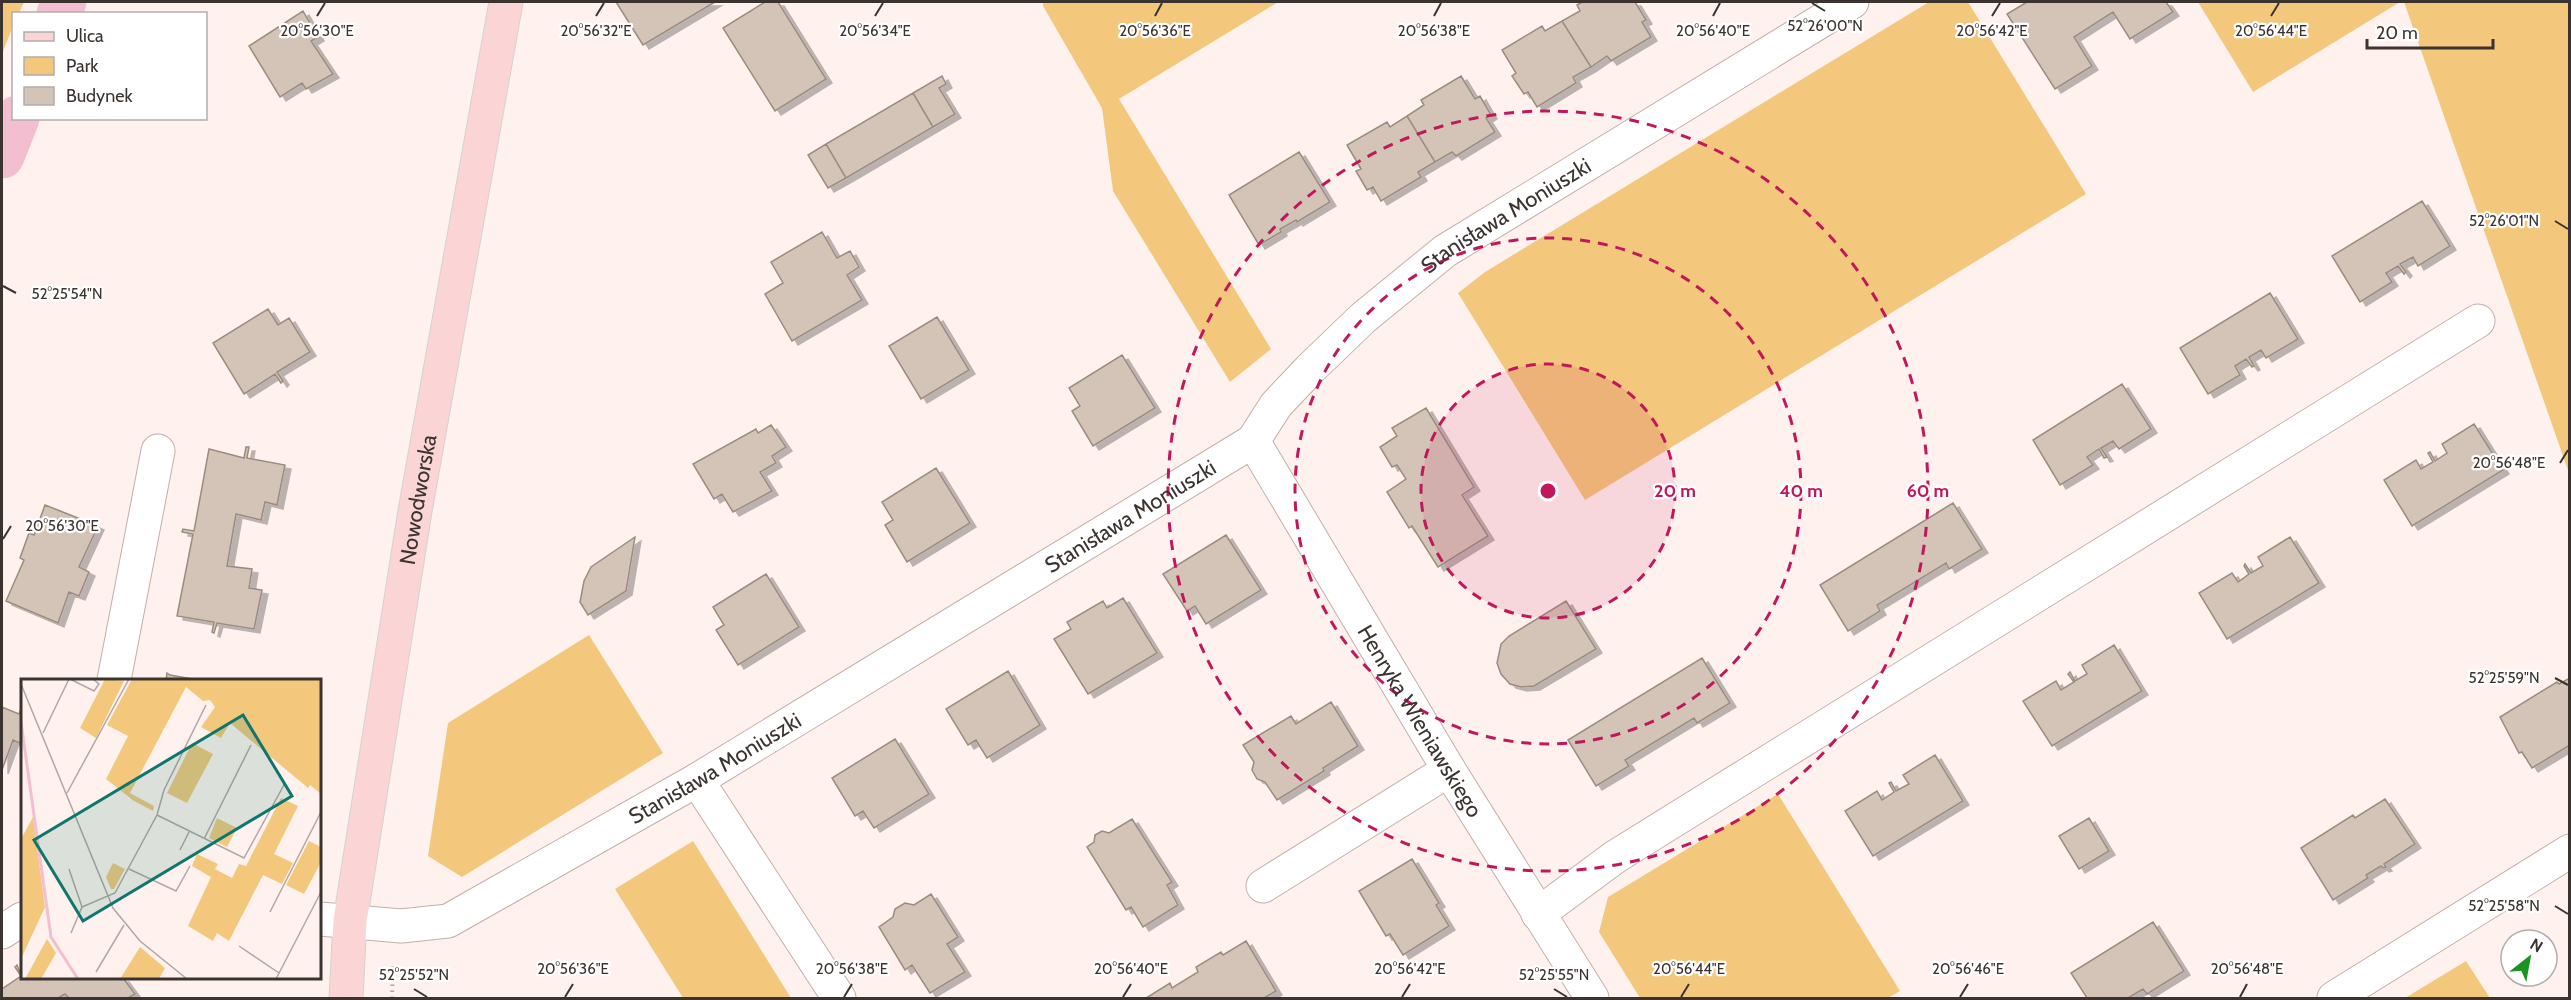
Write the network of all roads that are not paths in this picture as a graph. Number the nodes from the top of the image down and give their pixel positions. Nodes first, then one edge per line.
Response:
1 (506, 2) edge
2 (1852, 2) edge
3 (2478, 321) dead end
4 (1253, 441) junction
5 (158, 451) dead end
6 (114, 679) edge
7 (1449, 770) junction
8 (697, 780) junction
9 (2570, 851) edge
10 (1263, 886) dead end
11 (1538, 914) junction
12 (21, 920) edge
13 (335, 920) edge
14 (2, 932) edge
15 (346, 999) edge
16 (839, 999) edge
17 (1592, 999) edge
18 (2334, 999) edge

1 - 13 main road, Nowodworska
2 - 4 street, Stanisława Moniuszki
3 - 11 street
4 - 7 street, Henryka Wieniawskiego
4 - 8 street, Stanisława Moniuszki
5 - 6 street
7 - 10 street
7 - 11 street, Henryka Wieniawskiego
8 - 13 street, Stanisława Moniuszki
8 - 16 street
9 - 18 street
11 - 17 street, Henryka Wieniawskiego
12 - 14 street
13 - 15 main road, Nowodworska

